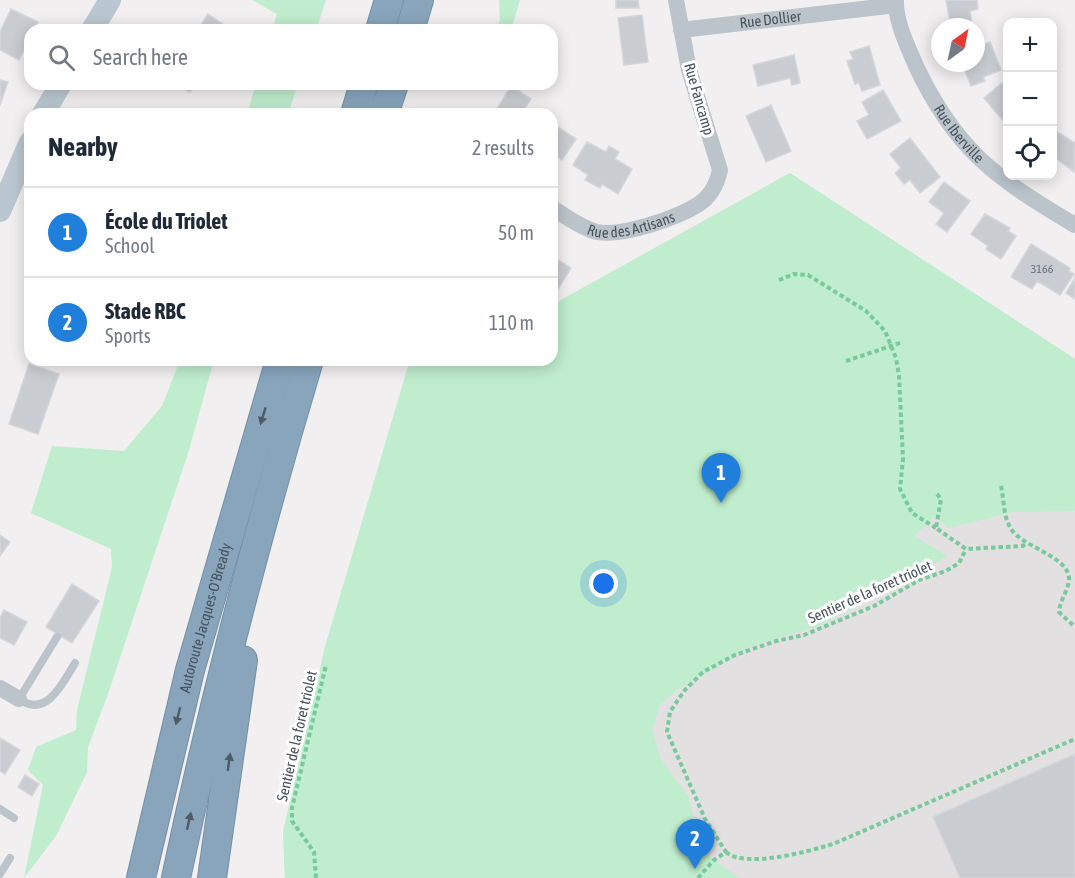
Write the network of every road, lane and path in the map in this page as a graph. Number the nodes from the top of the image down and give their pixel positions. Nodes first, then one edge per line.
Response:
1 (110, 0) edge
2 (389, 0) edge
3 (419, 0) edge
4 (676, 0) edge
5 (896, 3) edge
6 (96, 24) edge
7 (382, 24) edge
8 (412, 24) edge
9 (681, 30) junction
10 (57, 90) edge
11 (362, 90) edge
12 (391, 90) edge
13 (47, 108) edge
14 (357, 108) edge
15 (386, 108) edge
16 (24, 156) edge
17 (708, 194) joint
18 (0, 211) edge
19 (558, 212) edge
20 (1075, 225) edge
21 (779, 280) dead end
22 (903, 342) dead end
23 (891, 345) junction
24 (846, 360) dead end
25 (278, 366) edge
26 (307, 366) edge
27 (1001, 486) dead end
28 (938, 494) dead end
29 (261, 524) junction
30 (936, 528) junction
31 (1026, 542) junction
32 (966, 549) junction
33 (1075, 627) edge
34 (57, 637) dead end
35 (75, 663) dead end
36 (326, 665) dead end
37 (0, 688) edge
38 (19, 699) junction
39 (1075, 739) edge
40 (0, 809) edge
41 (14, 818) dead end
42 (726, 852) junction
43 (10, 858) dead end
44 (0, 874) edge
45 (141, 878) edge
46 (176, 878) edge
47 (212, 878) edge
48 (316, 878) edge
49 (698, 878) edge

1 - 6 street
2 - 7 highway
3 - 8 highway
4 - 9 street, Rue Fancamp
5 - 9 street, Rue Dollier
5 - 20 street, Rue Iberville
9 - 17 street, Rue Fancamp
10 - 13 street
11 - 14 highway
12 - 15 highway
16 - 18 street
17 - 19 street, Rue des Artisans
21 - 23 path
22 - 23 path
23 - 24 path
23 - 30 path
25 -> 45 highway, Autoroute Jacques-O'Bready
26 - 29 highway, Autoroute Jacques-O'Bready
27 - 31 path
28 - 30 path
46 -> 29 highway, Autoroute Jacques-O'Bready
47 -> 29 highway
30 - 32 path
31 - 32 path
31 - 33 path
32 - 42 path, Sentier de la foret triolet
34 - 38 lane
35 - 38 lane
36 - 48 path, Sentier de la foret triolet
37 - 38 street
39 - 42 path
40 - 41 lane
42 - 49 path
43 - 44 lane

